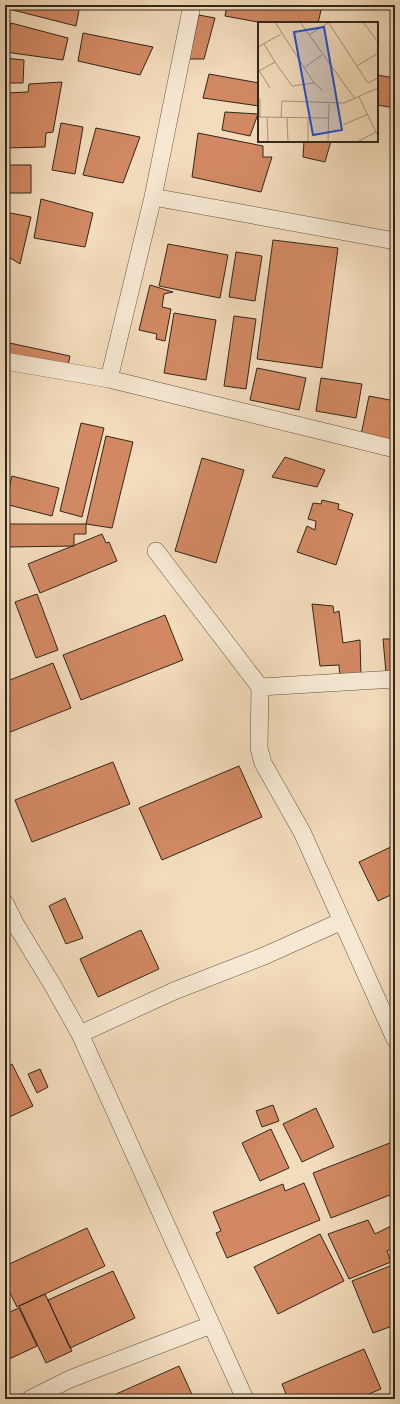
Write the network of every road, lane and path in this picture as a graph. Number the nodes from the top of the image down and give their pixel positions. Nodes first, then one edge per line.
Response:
1 (192, 5) edge
2 (153, 197) junction
3 (395, 241) edge
4 (5, 361) edge
5 (109, 379) junction
6 (395, 449) edge
7 (156, 551) dead end
8 (395, 679) edge
9 (260, 687) junction
10 (5, 903) edge
11 (342, 921) junction
12 (80, 1034) junction
13 (395, 1039) edge
14 (211, 1325) junction
15 (30, 1399) edge
16 (245, 1399) edge

1 - 2 street
2 - 3 street
2 - 5 street
4 - 5 street
5 - 6 street
7 - 9 street
8 - 9 street
9 - 11 street
10 - 12 street
11 - 12 street
11 - 13 street
12 - 14 street
14 - 15 street
14 - 16 street

